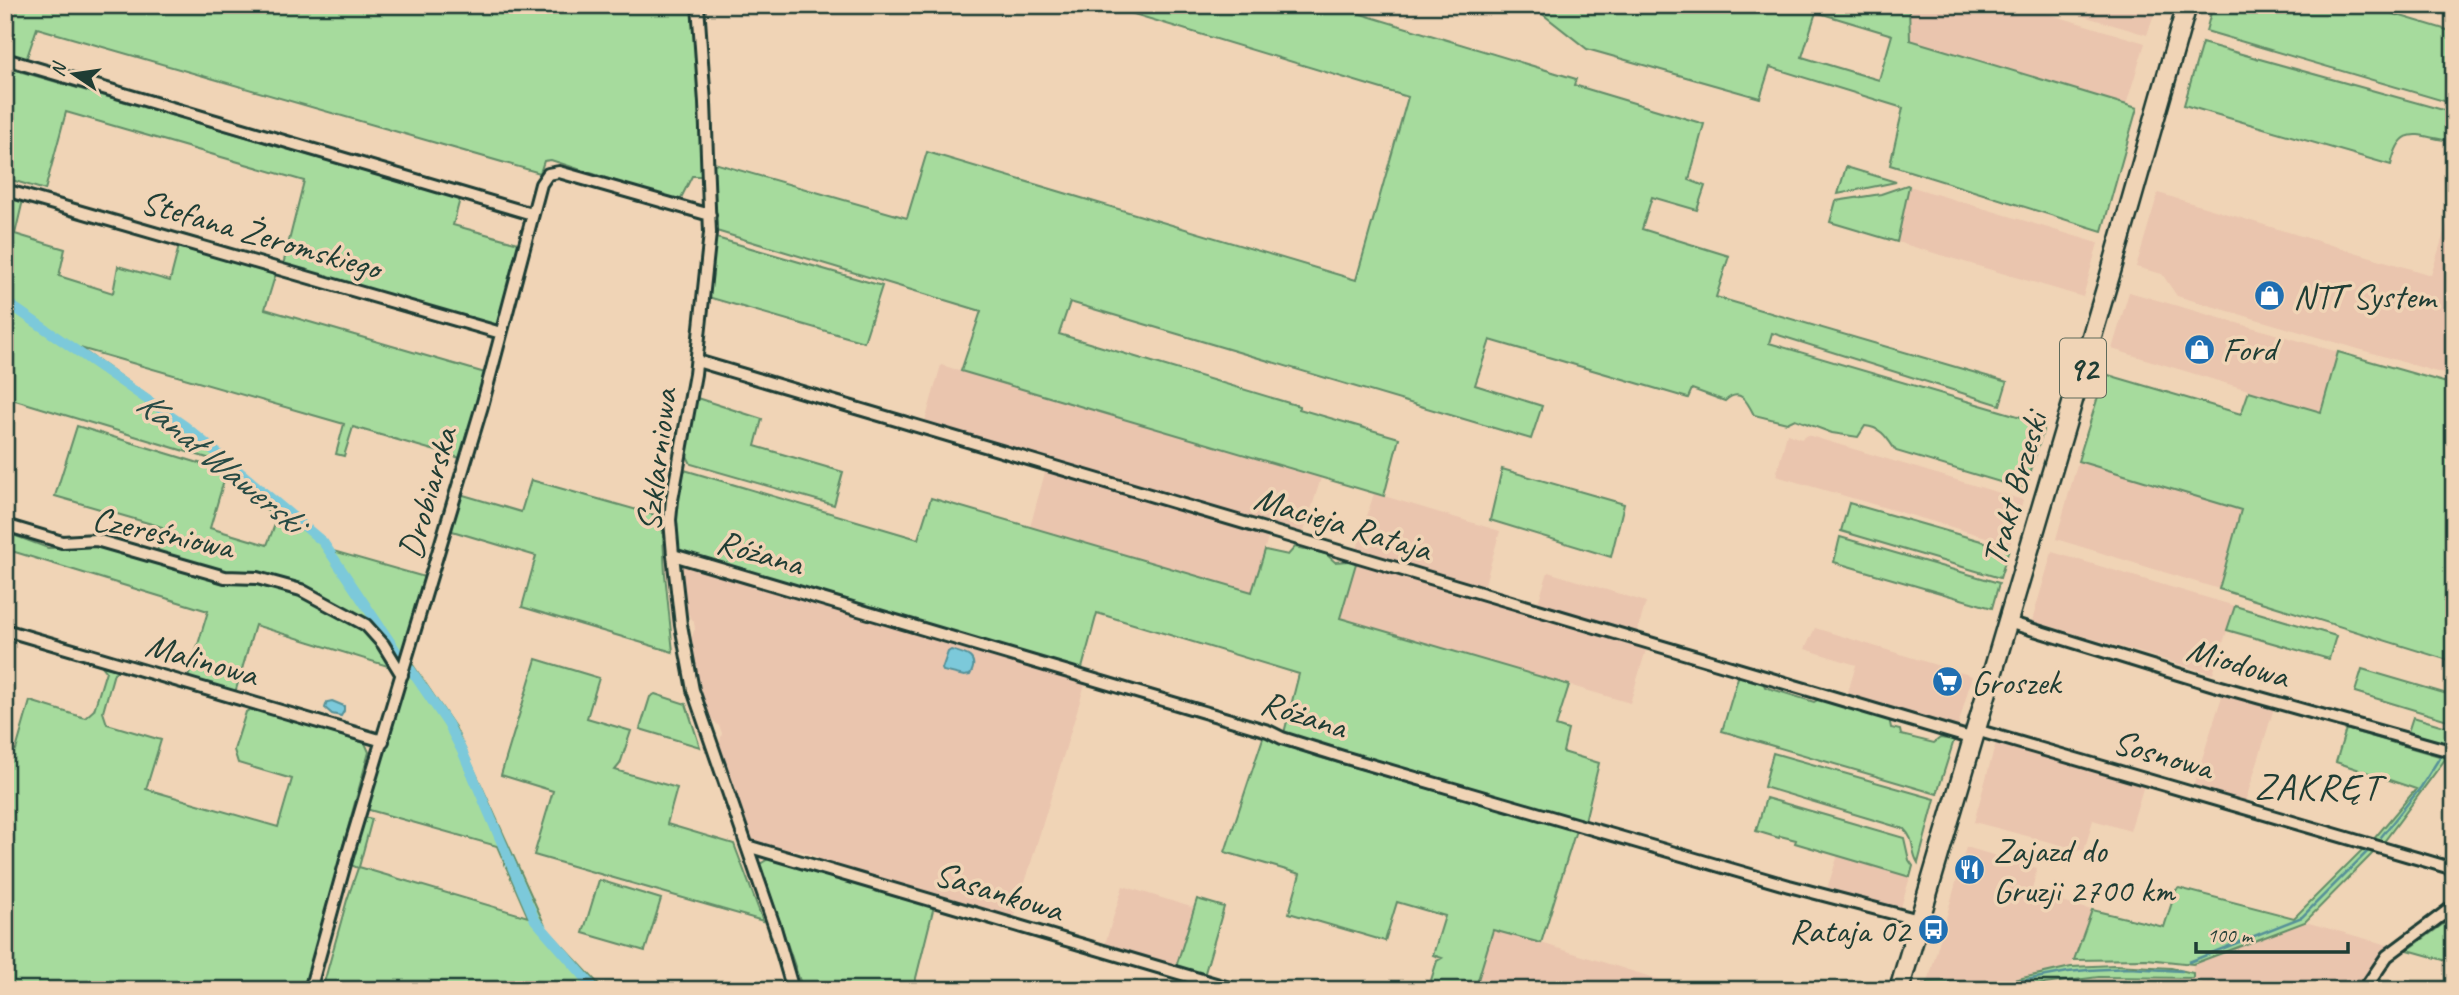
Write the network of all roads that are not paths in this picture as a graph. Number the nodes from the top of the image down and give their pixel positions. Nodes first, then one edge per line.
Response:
1 (698, 5) edge
2 (2187, 5) edge
3 (5, 59) edge
4 (5, 190) edge
5 (532, 214) junction
6 (710, 215) junction
7 (501, 333) junction
8 (697, 361) junction
9 (5, 525) edge
10 (673, 555) junction
11 (2008, 622) junction
12 (5, 630) edge
13 (402, 675) junction
14 (1975, 734) junction
15 (383, 741) junction
16 (2454, 752) edge
17 (747, 845) junction
18 (2454, 869) edge
19 (2454, 906) edge
20 (1919, 920) junction
21 (310, 990) edge
22 (793, 990) edge
23 (1236, 990) edge
24 (1899, 990) edge
25 (2364, 990) edge

1 - 6 street, Szklarniowa
2 - 11 main road, Trakt Brzeski / 92
3 - 5 street
4 - 7 street, Stefana Żeromskiego
5 - 6 street, Drobiarska
5 - 7 street, Drobiarska
6 - 8 street, Szklarniowa
7 - 13 street, Drobiarska
8 - 10 street, Szklarniowa
8 - 14 street, Macieja Rataja
9 - 13 street, Czereśniowa
10 - 17 street, Szklarniowa
10 - 20 street, Różana
11 - 14 main road, Trakt Brzeski / 92
11 - 16 street, Miodowa
12 - 15 street, Malinowa
13 - 15 street, Drobiarska
14 - 18 street, Sosnowa
14 - 20 main road, Trakt Brzeski / 92
15 - 21 street, Drobiarska
17 - 22 street, Szklarniowa
17 - 23 street, Sasankowa
19 - 25 street
20 - 24 main road, Trakt Brzeski / 92

